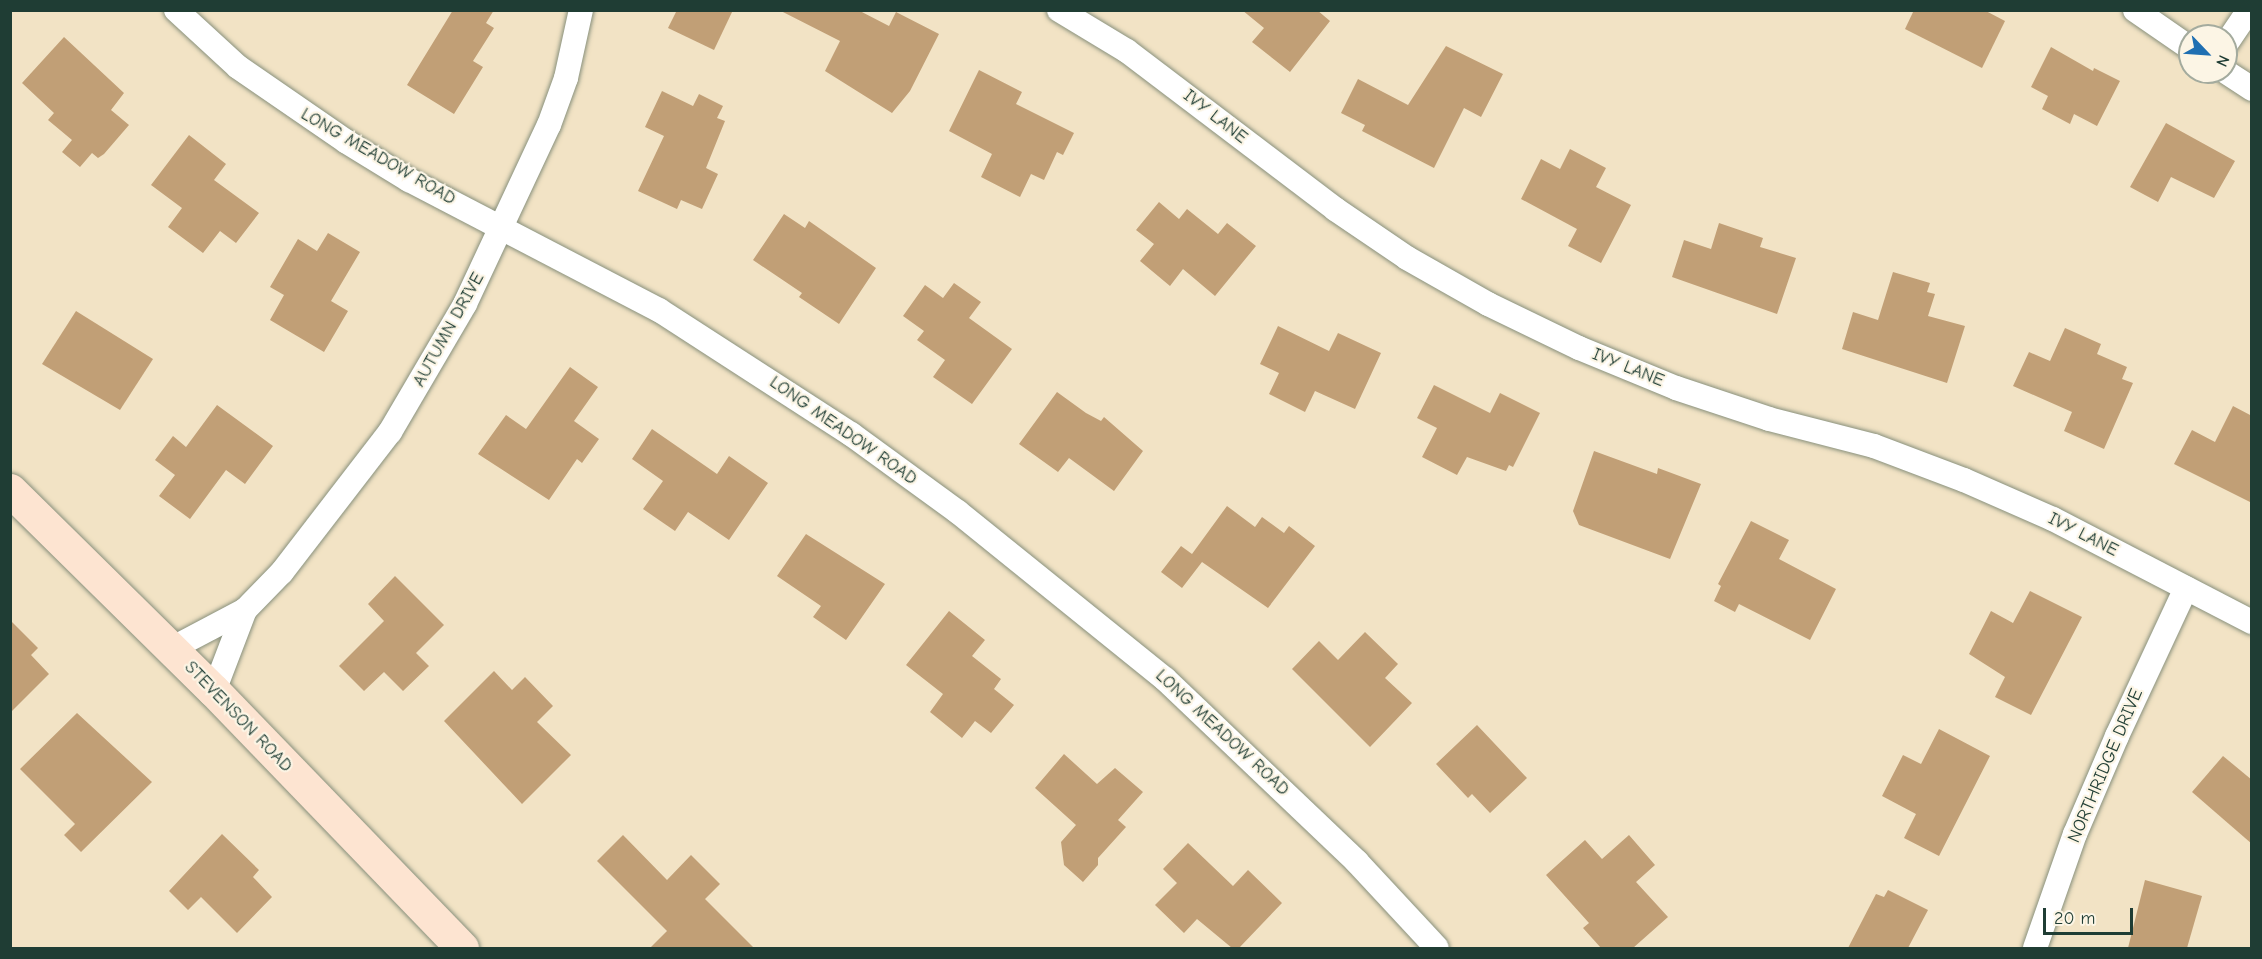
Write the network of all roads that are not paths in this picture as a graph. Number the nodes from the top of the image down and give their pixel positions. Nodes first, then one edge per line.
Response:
1 (176, 10) edge
2 (581, 10) edge
3 (1059, 10) edge
4 (2135, 10) edge
5 (2249, 10) edge
6 (2238, 26) edge
7 (2178, 40) edge
8 (2238, 80) edge
9 (2252, 89) edge
10 (503, 227) junction
11 (10, 490) edge
12 (2187, 588) junction
13 (245, 610) junction
14 (2252, 622) edge
15 (171, 649) junction
16 (214, 691) junction
17 (462, 948) edge
18 (1437, 948) edge
19 (2035, 948) edge

1 - 10 street, LONG MEADOW ROAD
2 - 10 street, AUTUMN DRIVE
3 - 12 street, IVY LANE
4 - 7 street
5 - 6 street
8 - 9 street
10 - 13 street, AUTUMN DRIVE
10 - 18 street, LONG MEADOW ROAD
11 - 15 main road, STEVENSON ROAD
12 - 14 street, IVY LANE
12 - 19 street, NORTHRIDGE DRIVE
13 - 15 street, AUTUMN DRIVE
13 - 16 street, AUTUMN DRIVE
15 - 16 main road, STEVENSON ROAD
16 - 17 main road, STEVENSON ROAD

